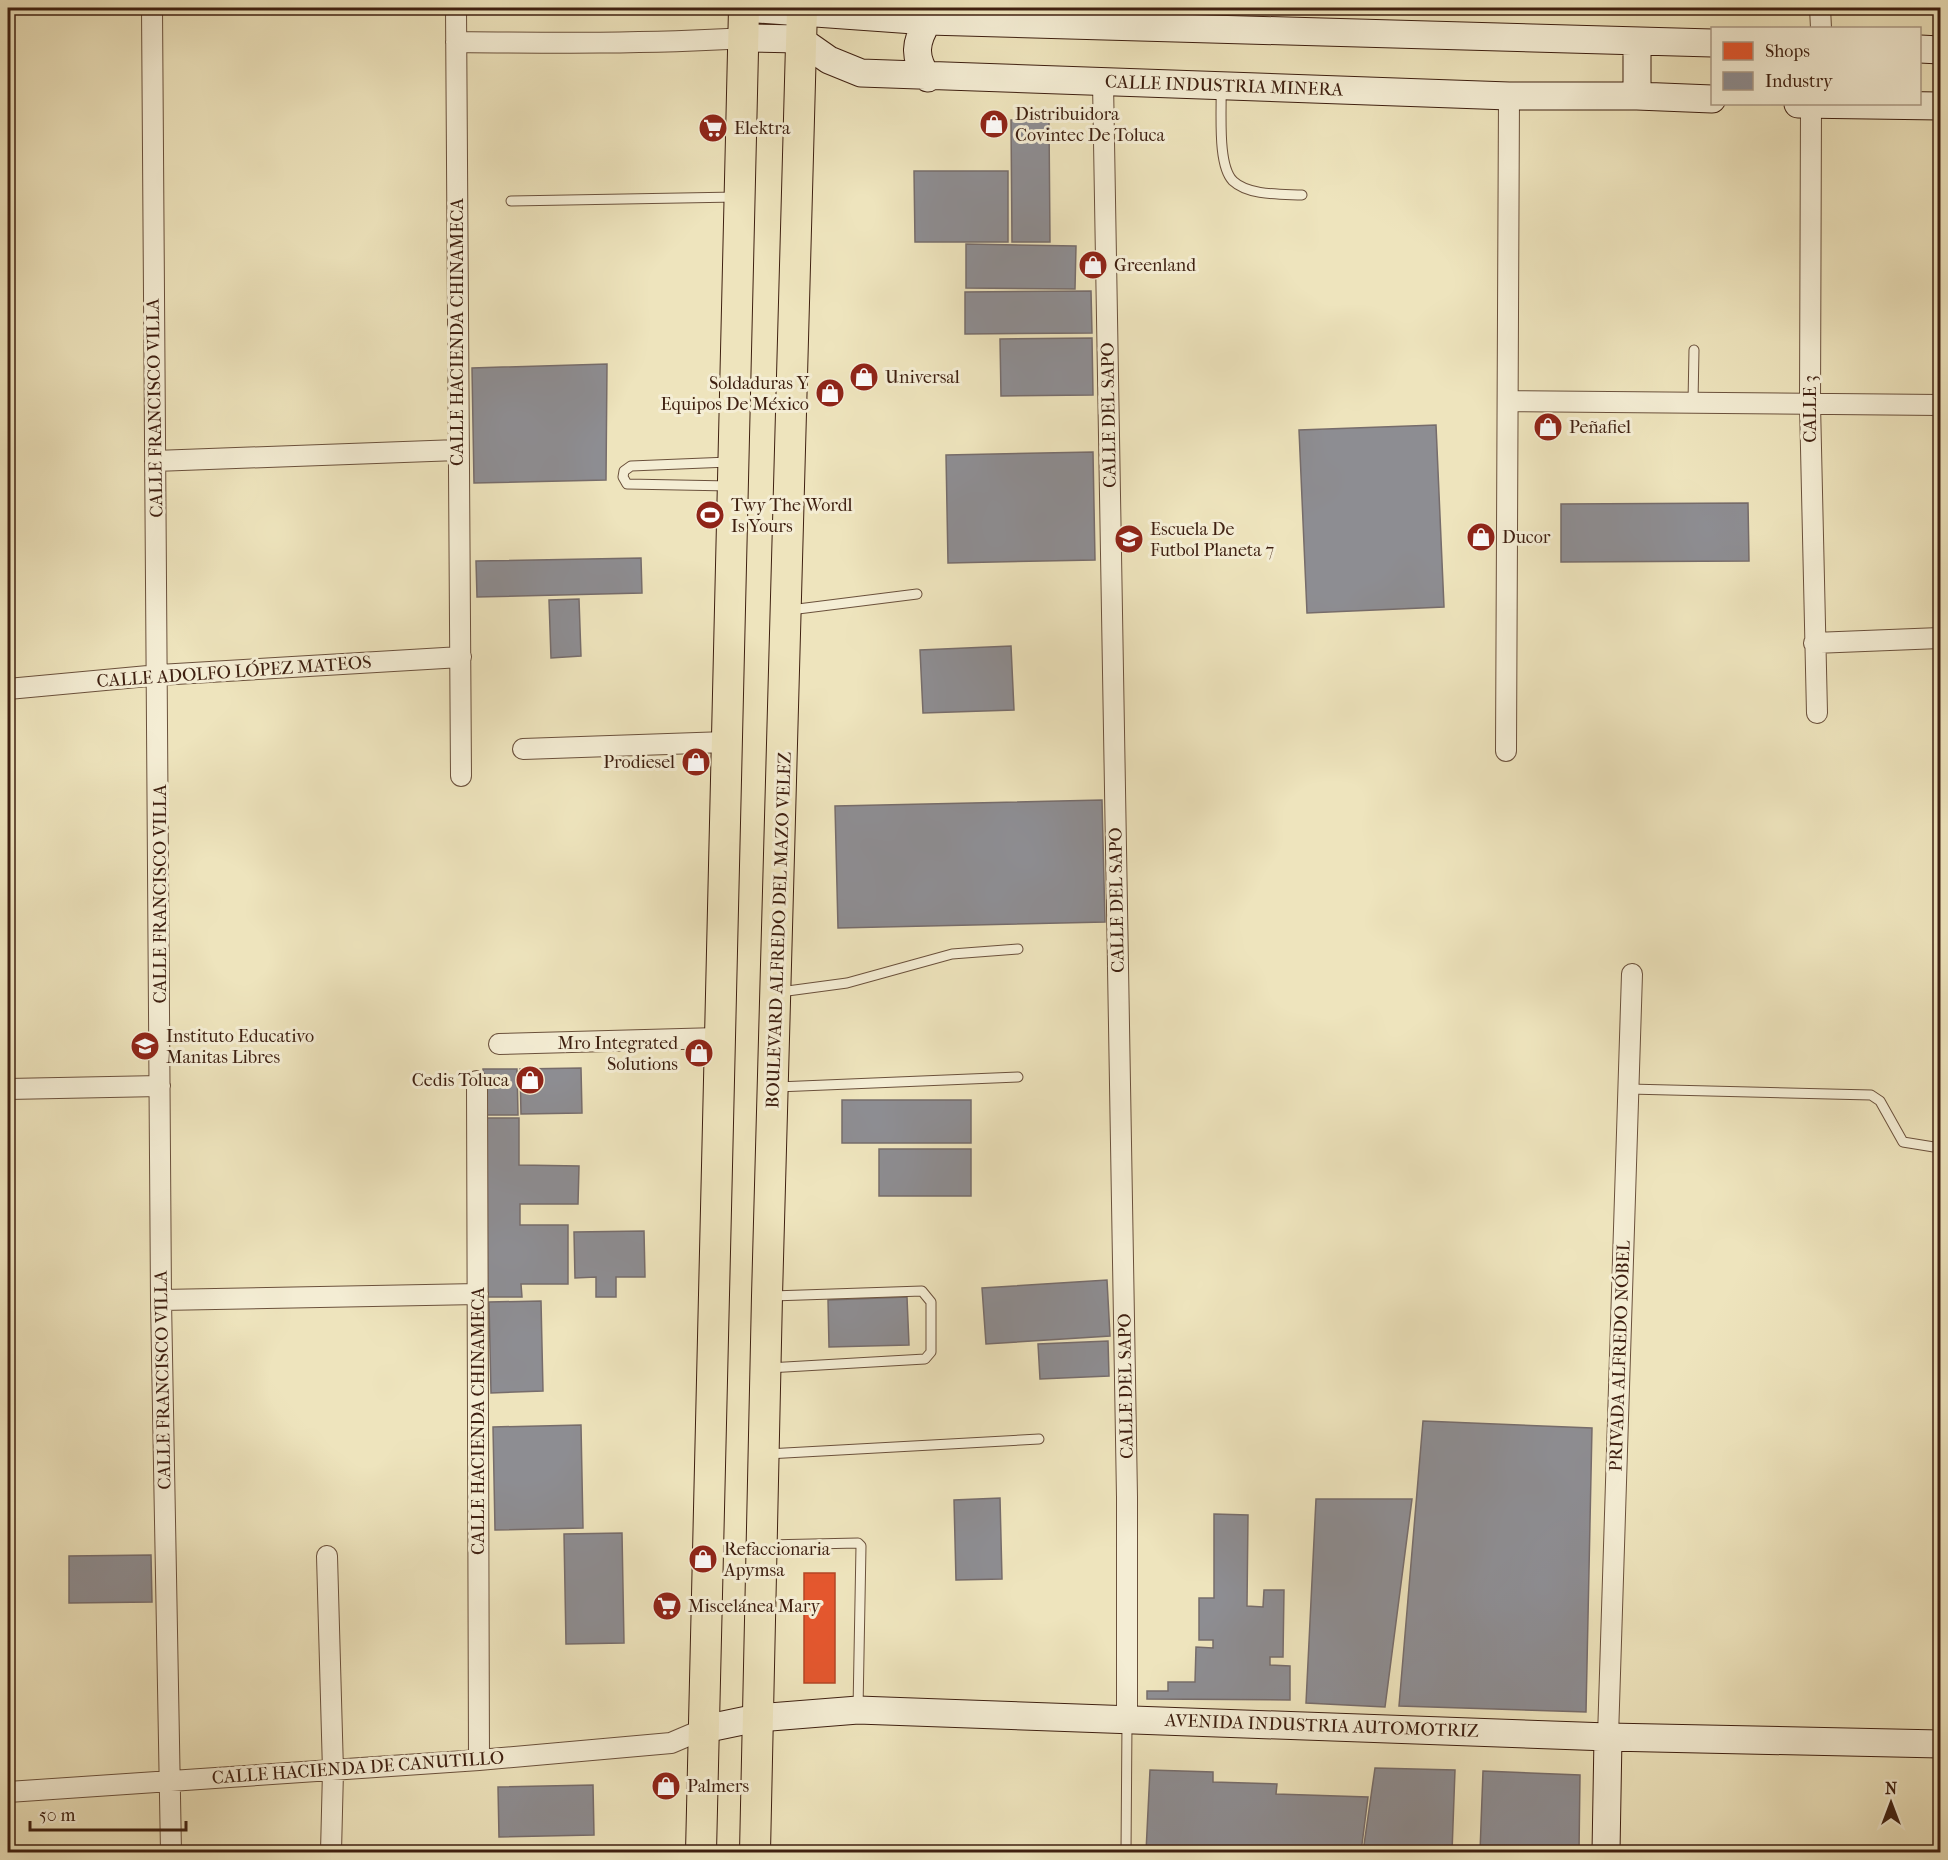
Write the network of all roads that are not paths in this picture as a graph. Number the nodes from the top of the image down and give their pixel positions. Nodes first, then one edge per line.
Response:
1 (152, 8) edge
2 (456, 8) edge
3 (744, 8) edge
4 (1820, 8) edge
5 (1110, 17) edge
6 (801, 20) edge
7 (928, 21) junction
8 (1821, 27) edge
9 (744, 38) junction
10 (456, 42) junction
11 (1637, 43) junction
12 (1711, 43) edge
13 (1921, 49) edge
14 (1941, 50) edge
15 (928, 78) junction
16 (1103, 82) junction
17 (1221, 86) junction
18 (1509, 96) junction
19 (1637, 96) junction
20 (1711, 99) edge
21 (1811, 105) edge
22 (1876, 105) edge
23 (1941, 106) edge
24 (1302, 195) dead end
25 (742, 197) junction
26 (511, 201) dead end
27 (1694, 350) dead end
28 (1509, 401) junction
29 (1693, 402) junction
30 (1810, 404) junction
31 (1941, 405) edge
32 (458, 450) junction
33 (155, 461) junction
34 (734, 474) junction
35 (917, 594) dead end
36 (787, 610) junction
37 (1941, 638) edge
38 (1814, 643) junction
39 (460, 657) junction
40 (159, 675) junction
41 (8, 689) edge
42 (1818, 713) dead end
43 (726, 742) junction
44 (523, 748) dead end
45 (1506, 751) dead end
46 (460, 776) dead end
47 (1018, 949) dead end
48 (1632, 974) dead end
49 (777, 992) junction
50 (718, 1038) junction
51 (499, 1044) dead end
52 (1018, 1077) dead end
53 (477, 1082) dead end
54 (160, 1086) junction
55 (774, 1087) junction
56 (8, 1089) edge
57 (1629, 1089) junction
58 (1941, 1148) edge
59 (478, 1294) junction
60 (767, 1296) junction
61 (161, 1300) junction
62 (766, 1368) junction
63 (1039, 1439) dead end
64 (764, 1454) junction
65 (764, 1545) junction
66 (327, 1556) dead end
67 (858, 1710) junction
68 (757, 1718) junction
69 (1127, 1719) junction
70 (704, 1729) junction
71 (1608, 1737) junction
72 (1941, 1744) edge
73 (478, 1760) junction
74 (333, 1771) junction
75 (169, 1781) junction
76 (8, 1792) edge
77 (171, 1852) edge
78 (331, 1852) edge
79 (701, 1852) edge
80 (755, 1852) edge
81 (1126, 1852) edge
82 (1606, 1852) edge

1 - 33 street, CALLE FRANCISCO VILLA
2 - 10 street, CALLE HACIENDA CHINAMECA
3 - 6 main road
3 - 9 main road
4 - 8 street
5 - 7 main road
5 - 11 main road
6 - 7 main road
6 - 9 main road
6 - 15 main road, CALLE INDUSTRIA MINERA
6 - 36 main road, BOULEVARD ALFREDO DEL MAZO VELEZ
7 - 15 main road
9 - 10 street
9 - 25 main road
10 - 32 street, CALLE HACIENDA CHINAMECA
11 - 12 main road
11 - 19 main road
13 - 14 main road
15 - 16 main road, CALLE INDUSTRIA MINERA
16 - 17 main road, CALLE INDUSTRIA MINERA
16 - 69 street, CALLE DEL SAPO
17 - 18 main road, CALLE INDUSTRIA MINERA
17 - 24 lane
18 - 19 main road, CALLE INDUSTRIA MINERA
18 - 28 street
19 - 20 main road, CALLE INDUSTRIA MINERA
21 - 30 street, CALLE 3
22 - 23 main road
25 - 26 lane
25 - 34 main road
27 - 29 lane
28 - 29 street
28 - 45 street
29 - 30 street
30 - 31 street
30 - 38 street, CALLE 3
32 - 33 street
32 - 39 street, CALLE HACIENDA CHINAMECA
33 - 40 street, CALLE FRANCISCO VILLA
34 - 34 lane
34 - 43 main road
35 - 36 lane
36 - 49 main road, BOULEVARD ALFREDO DEL MAZO VELEZ
37 - 38 street
38 - 42 street, CALLE 3
39 - 40 street, CALLE ADOLFO LÓPEZ MATEOS
39 - 46 street, CALLE HACIENDA CHINAMECA
40 - 41 street, CALLE ADOLFO LÓPEZ MATEOS
40 - 54 street, CALLE FRANCISCO VILLA
43 - 44 street
43 - 50 main road
47 - 49 lane
48 - 57 street, PRIVADA ALFREDO NÓBEL
49 - 55 main road, BOULEVARD ALFREDO DEL MAZO VELEZ
50 - 51 street
50 - 70 main road
52 - 55 lane
53 - 59 street, CALLE HACIENDA CHINAMECA
54 - 56 street
54 - 61 street, CALLE FRANCISCO VILLA
55 - 60 main road, BOULEVARD ALFREDO DEL MAZO VELEZ
57 - 58 lane
57 - 71 street, PRIVADA ALFREDO NÓBEL
59 - 61 street
59 - 73 street, CALLE HACIENDA CHINAMECA
60 - 62 main road, BOULEVARD ALFREDO DEL MAZO VELEZ
60 - 62 lane
61 - 75 street, CALLE FRANCISCO VILLA
62 - 64 main road, BOULEVARD ALFREDO DEL MAZO VELEZ
63 - 64 lane
64 - 65 main road, BOULEVARD ALFREDO DEL MAZO VELEZ
65 - 67 lane
65 - 68 main road, BOULEVARD ALFREDO DEL MAZO VELEZ
66 - 74 street
67 - 68 main road, AVENIDA INDUSTRIA AUTOMOTRIZ
67 - 69 main road, AVENIDA INDUSTRIA AUTOMOTRIZ
68 - 70 main road, AVENIDA INDUSTRIA AUTOMOTRIZ
68 - 80 main road, BOULEVARD ALFREDO DEL MAZO VELEZ
69 - 71 main road, AVENIDA INDUSTRIA AUTOMOTRIZ
69 - 81 lane
70 - 73 street, CALLE HACIENDA DE CANUTILLO
70 - 79 main road
71 - 72 main road, AVENIDA INDUSTRIA AUTOMOTRIZ
71 - 82 main road
73 - 74 street, CALLE HACIENDA DE CANUTILLO
74 - 75 street, CALLE HACIENDA DE CANUTILLO
74 - 78 street
75 - 76 street, CALLE HACIENDA DE CANUTILLO
75 - 77 street, CALLE FRANCISCO VILLA

